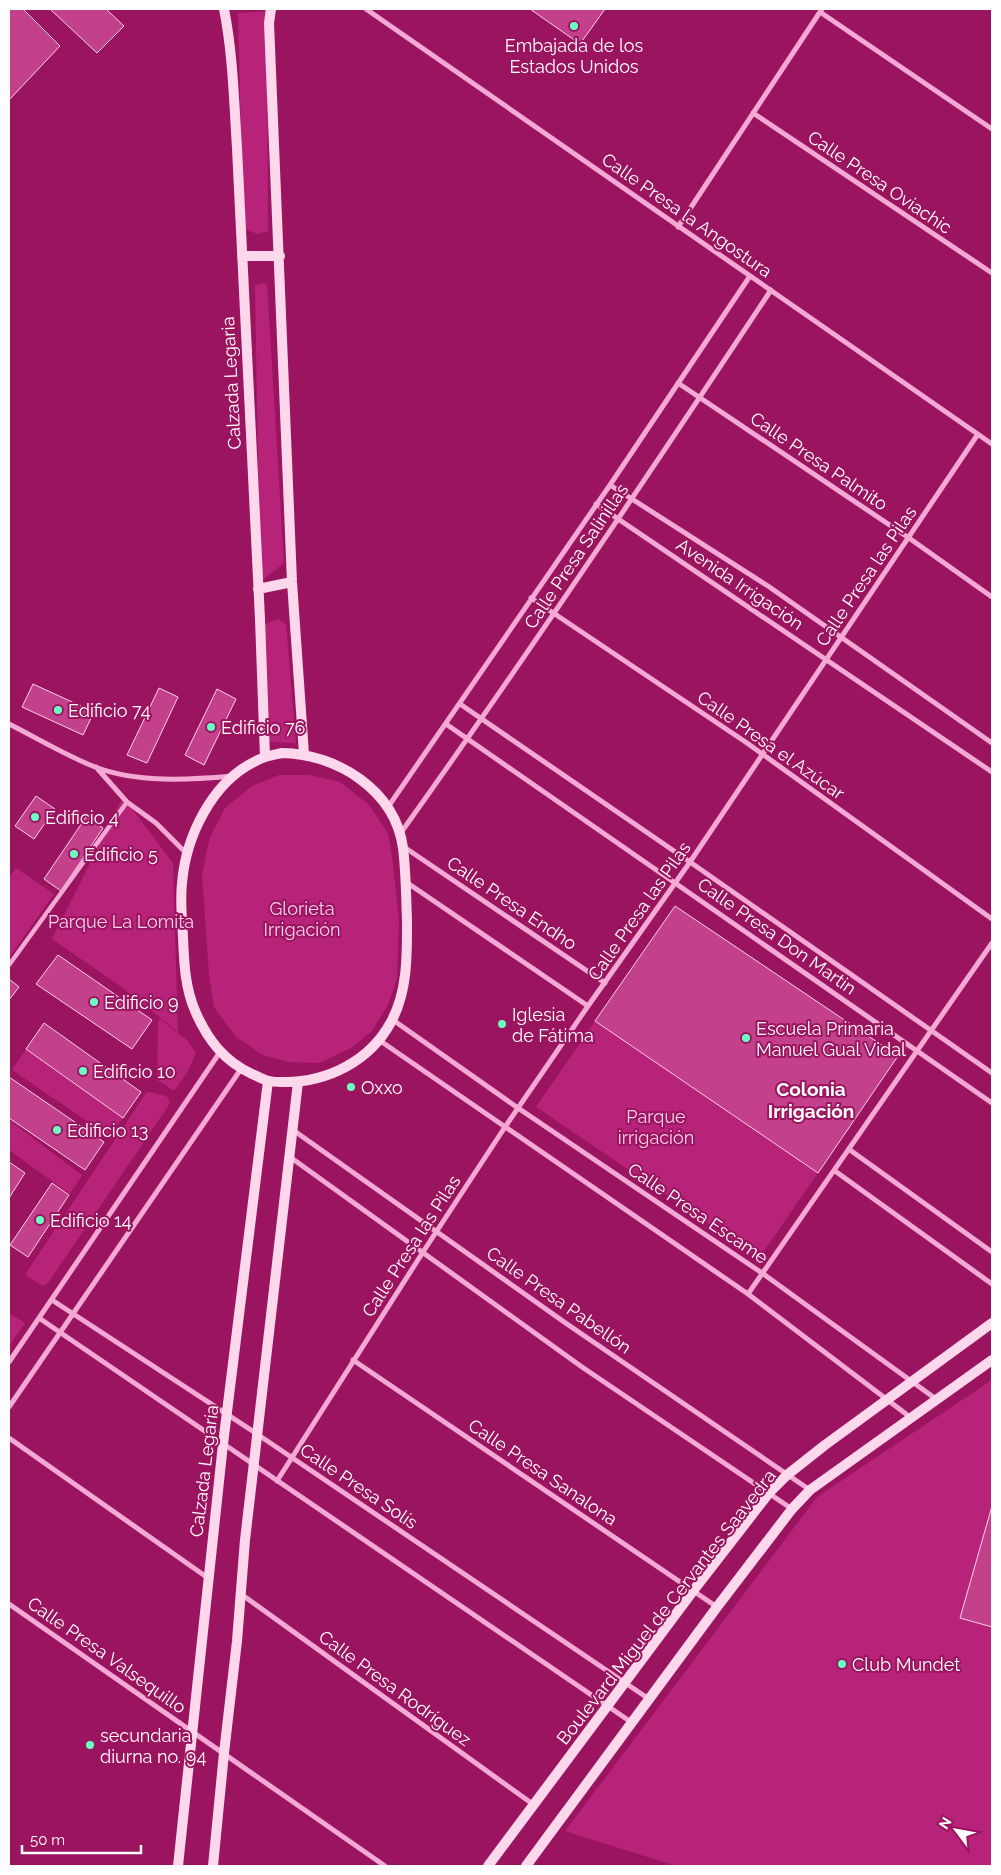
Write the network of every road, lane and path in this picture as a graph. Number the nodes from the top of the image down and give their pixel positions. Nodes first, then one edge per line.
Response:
1 (224, 9) edge
2 (271, 9) edge
3 (366, 9) edge
4 (821, 10) edge
5 (753, 113) junction
6 (992, 129) edge
7 (678, 227) junction
8 (242, 256) junction
9 (280, 256) junction
10 (992, 273) edge
11 (750, 276) junction
12 (770, 290) junction
13 (678, 383) junction
14 (700, 397) junction
15 (978, 434) junction
16 (992, 444) edge
17 (610, 485) junction
18 (631, 500) junction
19 (596, 504) junction
20 (617, 518) junction
21 (909, 538) junction
22 (292, 582) junction
23 (258, 588) junction
24 (992, 597) edge
25 (531, 598) junction
26 (554, 613) junction
27 (841, 637) junction
28 (827, 659) junction
29 (460, 704) junction
30 (481, 720) junction
31 (9, 724) edge
32 (446, 724) junction
33 (467, 740) junction
34 (992, 743) edge
35 (304, 754) junction
36 (764, 754) junction
37 (265, 757) junction
38 (96, 767) junction
39 (992, 772) edge
40 (232, 776) junction
41 (127, 802) junction
42 (388, 807) junction
43 (399, 835) junction
44 (403, 846) junction
45 (188, 855) junction
46 (690, 862) junction
47 (405, 881) junction
48 (676, 883) junction
49 (992, 918) edge
50 (992, 943) edge
51 (9, 966) edge
52 (605, 982) junction
53 (588, 1006) junction
54 (392, 1020) junction
55 (931, 1031) junction
56 (379, 1040) junction
57 (918, 1050) junction
58 (220, 1052) junction
59 (241, 1069) junction
60 (992, 1073) edge
61 (268, 1081) junction
62 (298, 1082) junction
63 (992, 1103) edge
64 (518, 1108) junction
65 (506, 1127) junction
66 (293, 1130) junction
67 (850, 1150) junction
68 (290, 1157) junction
69 (835, 1171) junction
70 (437, 1231) junction
71 (423, 1252) junction
72 (992, 1252) edge
73 (762, 1273) junction
74 (992, 1284) edge
75 (748, 1294) junction
76 (52, 1300) junction
77 (73, 1313) junction
78 (39, 1318) junction
79 (992, 1323) edge
80 (60, 1331) junction
81 (353, 1360) junction
82 (992, 1360) edge
83 (9, 1362) edge
84 (911, 1382) junction
85 (937, 1399) junction
86 (887, 1400) junction
87 (9, 1407) edge
88 (227, 1414) junction
89 (910, 1417) junction
90 (257, 1434) junction
91 (9, 1438) edge
92 (223, 1444) junction
93 (290, 1457) junction
94 (253, 1465) junction
95 (787, 1475) junction
96 (276, 1481) junction
97 (810, 1490) junction
98 (769, 1493) junction
99 (792, 1509) junction
100 (208, 1578) junction
101 (693, 1592) junction
102 (240, 1594) junction
103 (9, 1604) edge
104 (717, 1607) junction
105 (626, 1682) junction
106 (649, 1699) junction
107 (608, 1707) junction
108 (632, 1722) junction
109 (192, 1730) junction
110 (224, 1753) junction
111 (534, 1805) junction
112 (178, 1866) edge
113 (213, 1866) edge
114 (385, 1866) edge
115 (488, 1866) edge
116 (526, 1866) edge

1 - 8 main road, Calzada Legaria
2 - 9 main road
3 - 7 street, Calle Presa la Angostura
4 - 5 street
4 - 6 street
5 - 7 street
5 - 10 street, Calle Presa Oviachic
7 - 11 street, Calle Presa la Angostura
8 - 9 main road
8 - 23 main road, Calzada Legaria
9 - 22 main road
11 - 12 street, Calle Presa la Angostura
11 - 13 street, Calle Presa Salinillas
12 - 14 street, Calle Presa Salinillas
12 - 15 street, Calle Presa la Angostura
13 - 14 street, Calle Presa Palmito
13 - 17 street, Calle Presa Salinillas
14 - 18 street, Calle Presa Salinillas
14 - 21 street, Calle Presa Palmito
15 - 16 street, Calle Presa la Angostura
15 - 21 street, Calle Presa las Pilas
17 - 18 street, Avenida Irrigación
17 - 19 street, Calle Presa Salinillas
18 - 20 street, Calle Presa Salinillas
18 - 27 street, Avenida Irrigación
19 - 20 street, Avenida Irrigación
19 - 25 street, Calle Presa Salinillas
20 - 26 street, Calle Presa Salinillas
20 - 28 street, Avenida Irrigación
21 - 24 street, Calle Presa Palmito
21 - 27 street, Calle Presa las Pilas
22 - 23 main road
22 - 35 main road
23 - 37 main road, Calzada Legaria
25 - 26 street, Calle Presa el Azúcar
25 - 29 street, Calle Presa Salinillas
26 - 30 street, Calle Presa Salinillas
26 - 36 street, Calle Presa el Azúcar
27 - 28 street, Calle Presa las Pilas
27 - 34 street, Avenida Irrigación
28 - 36 street, Calle Presa las Pilas
28 - 39 street, Avenida Irrigación
29 - 30 street, Calle Presa Don Martin
29 - 32 street, Calle Presa Salinillas
30 - 33 street, Calle Presa Salinillas
30 - 46 street, Calle Presa Don Martin
31 - 38 street
32 - 33 street, Calle Presa Don Martin
32 - 42 street, Calle Presa Salinillas
33 - 43 street, Calle Presa Salinillas
33 - 48 street, Calle Presa Don Martin
35 - 37 main road
35 - 42 main road
36 - 46 street, Calle Presa las Pilas
36 - 49 street, Calle Presa el Azúcar
37 - 40 main road
38 - 40 street
38 - 41 street
40 - 45 main road
41 - 45 street
41 - 51 street
42 - 43 main road
43 - 44 main road
44 - 47 main road
44 - 52 street, Calle Presa Endho
45 - 58 main road
46 - 48 street, Calle Presa las Pilas
46 - 55 street, Calle Presa Don Martin
47 - 53 street
47 - 54 main road
48 - 52 street, Calle Presa las Pilas
48 - 57 street, Calle Presa Don Martin
50 - 55 street
52 - 53 street, Calle Presa las Pilas
53 - 64 street, Calle Presa las Pilas
54 - 56 main road
54 - 64 street, Calle Presa Escame
55 - 57 street
55 - 60 street, Calle Presa Don Martin
56 - 62 main road
56 - 65 street
57 - 63 street, Calle Presa Don Martin
57 - 67 street
58 - 59 main road
58 - 76 street
59 - 61 main road
59 - 77 street
61 - 62 main road
61 - 88 main road, Calzada Legaria
62 - 66 main road
64 - 65 street, Calle Presa las Pilas
64 - 73 street, Calle Presa Escame
65 - 70 street, Calle Presa las Pilas
65 - 75 street
66 - 68 main road
66 - 70 street, Calle Presa Pabellón
67 - 69 street
67 - 72 street
68 - 71 street
68 - 90 main road
69 - 73 street
69 - 74 street
70 - 71 street, Calle Presa las Pilas
70 - 95 street, Calle Presa Pabellón
71 - 81 street, Calle Presa las Pilas
71 - 98 street
73 - 75 street
73 - 84 street, Calle Presa Escame
75 - 86 street
76 - 77 street, Calle Presa Solís
76 - 78 street
77 - 80 street
77 - 88 street, Calle Presa Solís
78 - 80 street
78 - 83 street
79 - 84 main road, Boulevard Miguel de Cervantes Saavedra
80 - 87 street
80 - 92 street
81 - 93 street, Calle Presa las Pilas
81 - 101 street, Calle Presa Sanalona
82 - 85 main road
84 - 85 street, Calle Presa Escame
84 - 86 main road, Boulevard Miguel de Cervantes Saavedra
85 - 89 main road
86 - 89 street
86 - 95 main road, Boulevard Miguel de Cervantes Saavedra
88 - 90 street, Calle Presa Solís
88 - 92 main road, Calzada Legaria
89 - 97 main road
90 - 93 street, Calle Presa Solís
90 - 94 main road
91 - 100 street
92 - 94 street
92 - 100 main road, Calzada Legaria
93 - 96 street, Calle Presa las Pilas
93 - 105 street, Calle Presa Solís
94 - 96 street
94 - 102 main road
95 - 97 street, Calle Presa Pabellón
95 - 98 main road, Boulevard Miguel de Cervantes Saavedra
96 - 107 street
97 - 99 main road
98 - 99 street
98 - 101 main road, Boulevard Miguel de Cervantes Saavedra
99 - 104 main road
100 - 109 main road, Calzada Legaria
101 - 104 street, Calle Presa Sanalona
101 - 105 main road, Boulevard Miguel de Cervantes Saavedra
102 - 110 main road
102 - 111 street, Calle Presa Rodríguez
103 - 109 street, Calle Presa Valsequillo
104 - 106 main road
105 - 106 street, Calle Presa Solís
105 - 107 main road, Boulevard Miguel de Cervantes Saavedra
106 - 108 main road
107 - 108 street
107 - 111 main road, Boulevard Miguel de Cervantes Saavedra
108 - 116 main road
109 - 110 street, Calle Presa Valsequillo
109 - 112 main road, Calzada Legaria
110 - 113 main road
110 - 114 street, Calle Presa Valsequillo
111 - 115 main road, Boulevard Miguel de Cervantes Saavedra

